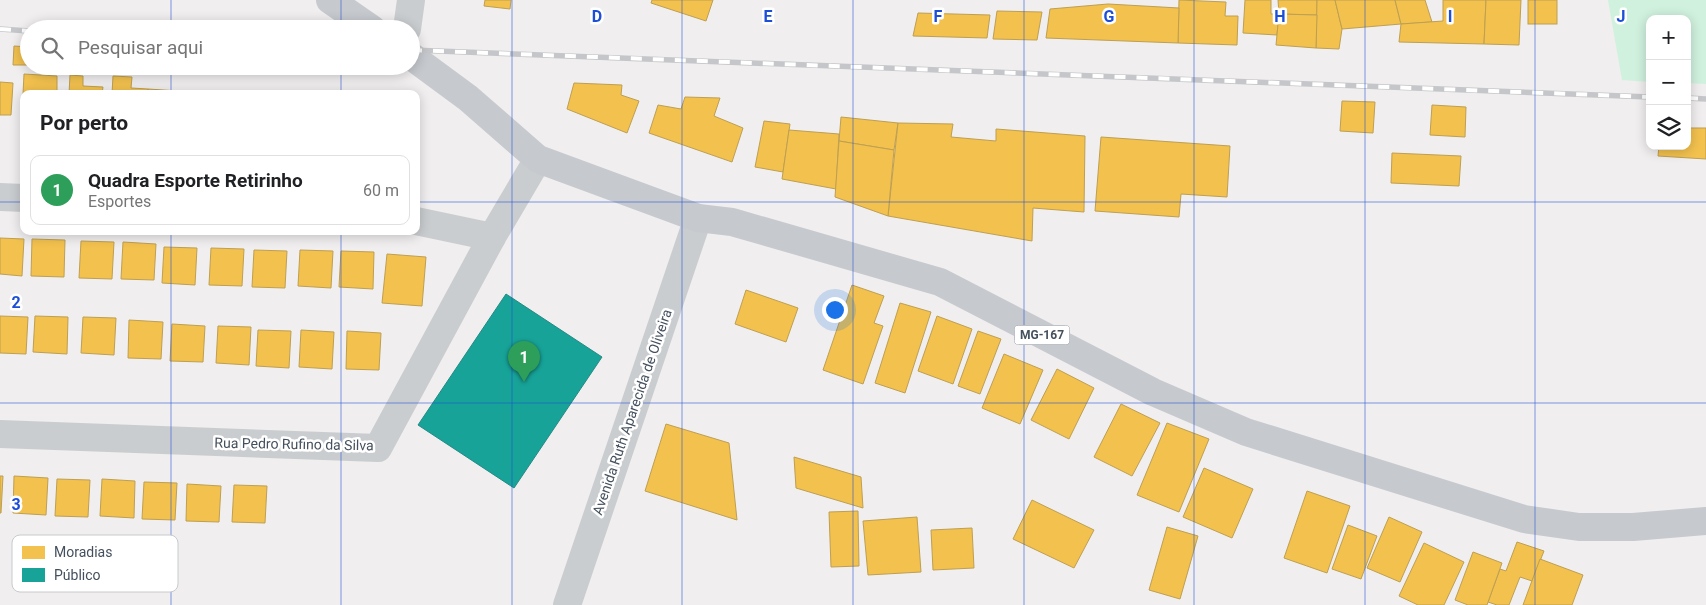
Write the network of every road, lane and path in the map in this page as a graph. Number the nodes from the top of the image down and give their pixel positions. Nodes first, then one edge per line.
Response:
1 (330, 0) edge
2 (411, 0) edge
3 (359, 20) edge
4 (408, 20) edge
5 (420, 63) edge
6 (538, 159) junction
7 (0, 197) edge
8 (20, 198) edge
9 (698, 218) junction
10 (420, 222) edge
11 (492, 238) junction
12 (0, 434) edge
13 (1706, 521) edge
14 (567, 605) edge

1 - 3 main road
2 - 4 street
5 - 6 main road, MG-167
6 - 9 main road, MG-167
6 - 11 street, Rua Pedro Rufino da Silva
7 - 8 street
9 - 13 main road, MG-167
9 - 14 street, Avenida Ruth Aparecida de Oliveira
10 - 11 street
11 - 12 street, Rua Pedro Rufino da Silva

